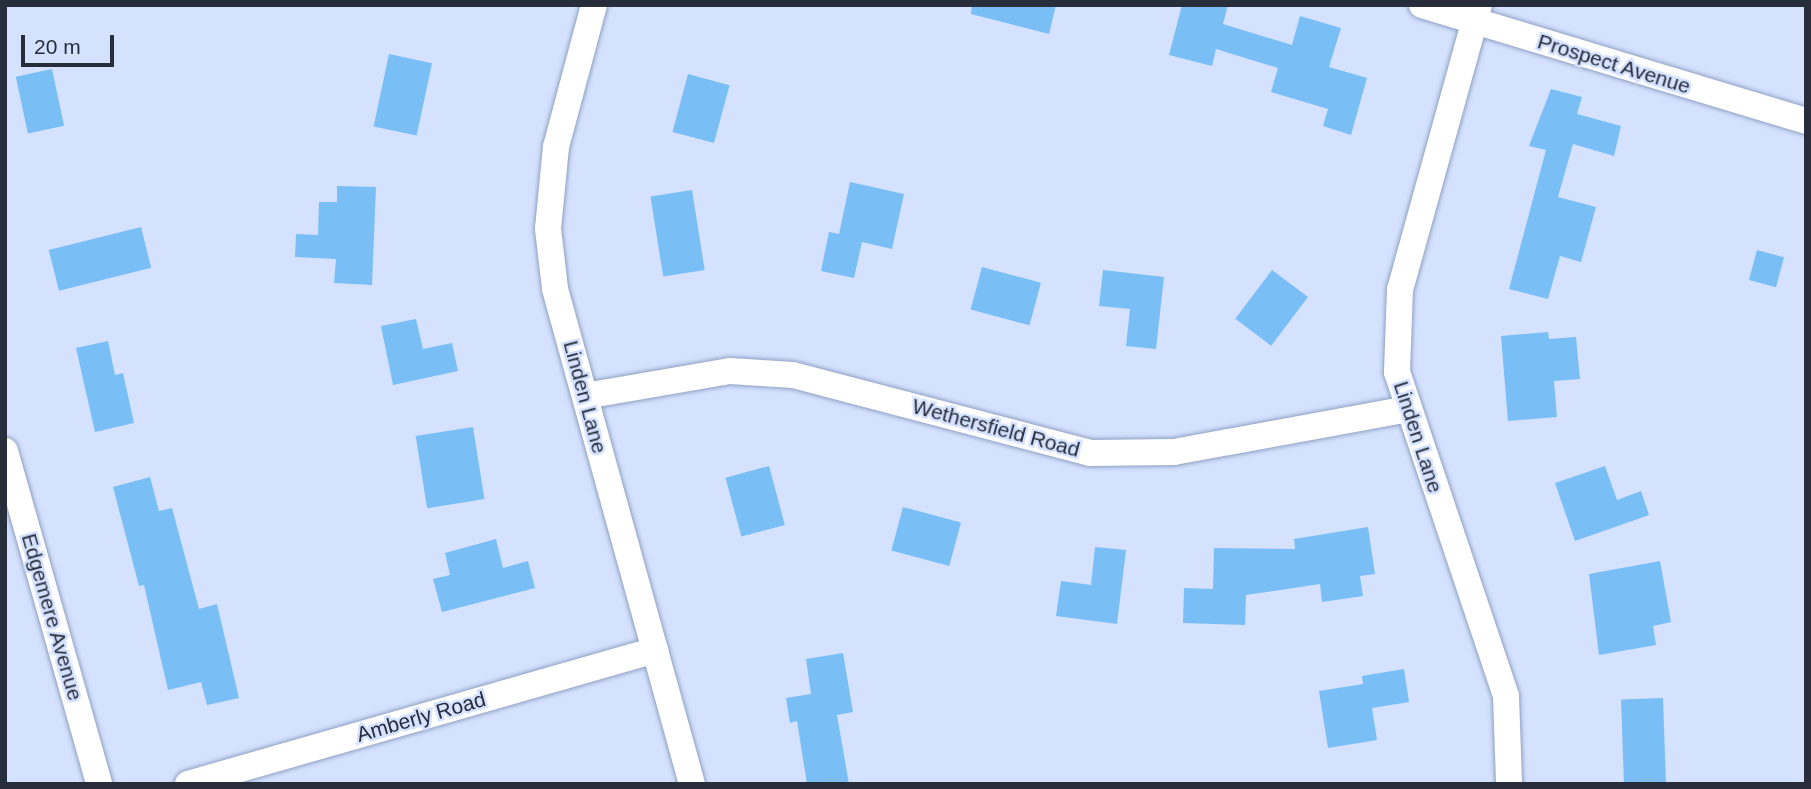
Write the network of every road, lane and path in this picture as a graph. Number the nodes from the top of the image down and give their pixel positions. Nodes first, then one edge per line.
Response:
1 (594, 5) edge
2 (1422, 5) edge
3 (1476, 13) edge
4 (1806, 121) edge
5 (585, 396) junction
6 (1409, 409) junction
7 (5, 451) edge
8 (655, 650) junction
9 (99, 784) edge
10 (188, 784) edge
11 (692, 784) edge
12 (1509, 784) edge

1 - 5 street, Linden Lane
2 - 3 street, Prospect Avenue
3 - 4 street, Prospect Avenue
3 - 6 street, Linden Lane
5 - 6 street, Wethersfield Road
5 - 8 street, Linden Lane
6 - 12 street, Linden Lane
7 - 9 street, Edgemere Avenue
8 - 10 street, Amberly Road
8 - 11 street, Linden Lane

